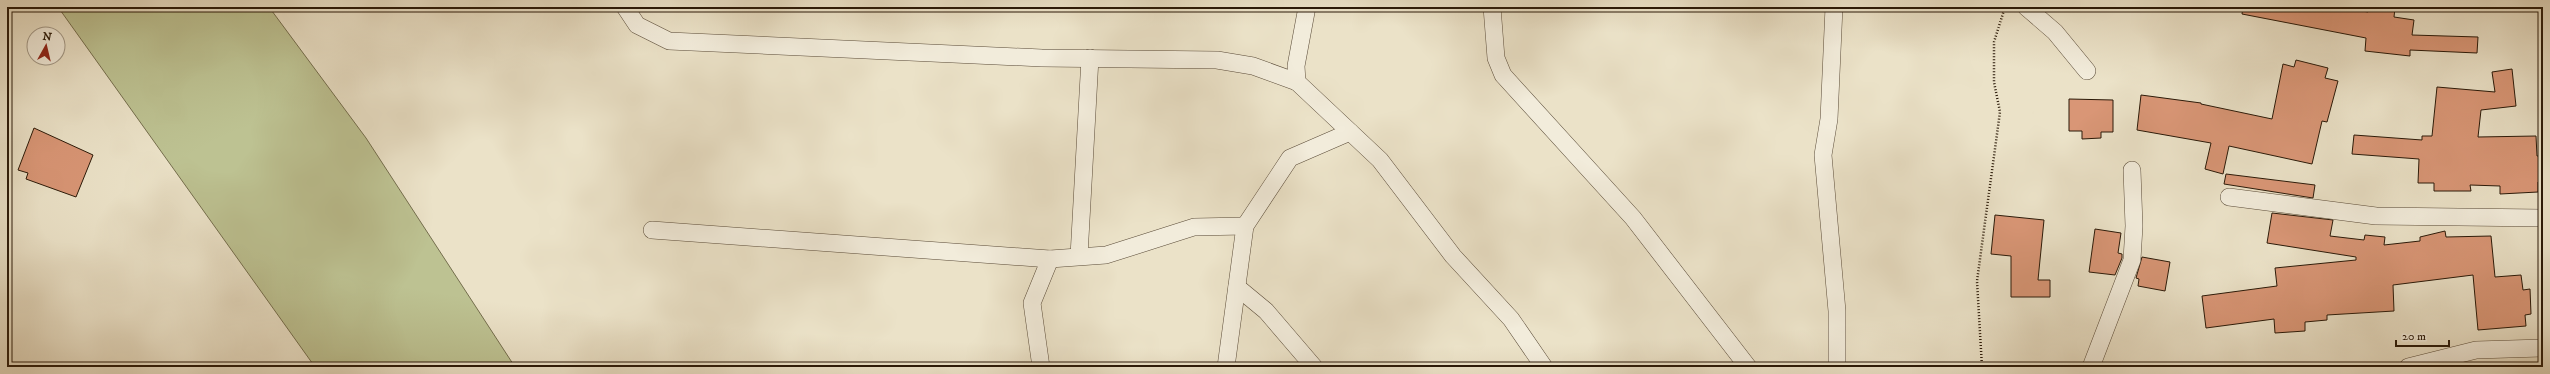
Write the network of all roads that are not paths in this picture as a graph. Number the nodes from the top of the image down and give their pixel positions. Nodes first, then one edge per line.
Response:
1 (624, 7) edge
2 (1307, 7) edge
3 (1492, 7) edge
4 (1834, 7) edge
5 (2026, 7) edge
6 (1090, 58) junction
7 (2087, 71) dead end
8 (1297, 82) junction
9 (1350, 132) junction
10 (2132, 170) dead end
11 (2229, 198) dead end
12 (2543, 218) edge
13 (1245, 226) junction
14 (652, 230) dead end
15 (1079, 256) junction
16 (1050, 259) junction
17 (1237, 287) junction
18 (2543, 348) edge
19 (1042, 367) edge
20 (1226, 367) edge
21 (1314, 367) edge
22 (1544, 367) edge
23 (1748, 367) edge
24 (1837, 367) edge
25 (2091, 367) edge
26 (2408, 367) edge

1 - 6 street
2 - 8 street
3 - 23 street
4 - 24 street
5 - 7 street
6 - 8 street
6 - 15 street
8 - 9 street
9 - 13 street
9 - 22 street
10 - 25 street
11 - 12 street
13 - 15 street
13 - 17 street
14 - 16 street
15 - 16 street
16 - 19 street
17 - 20 street
17 - 21 street
18 - 26 street

